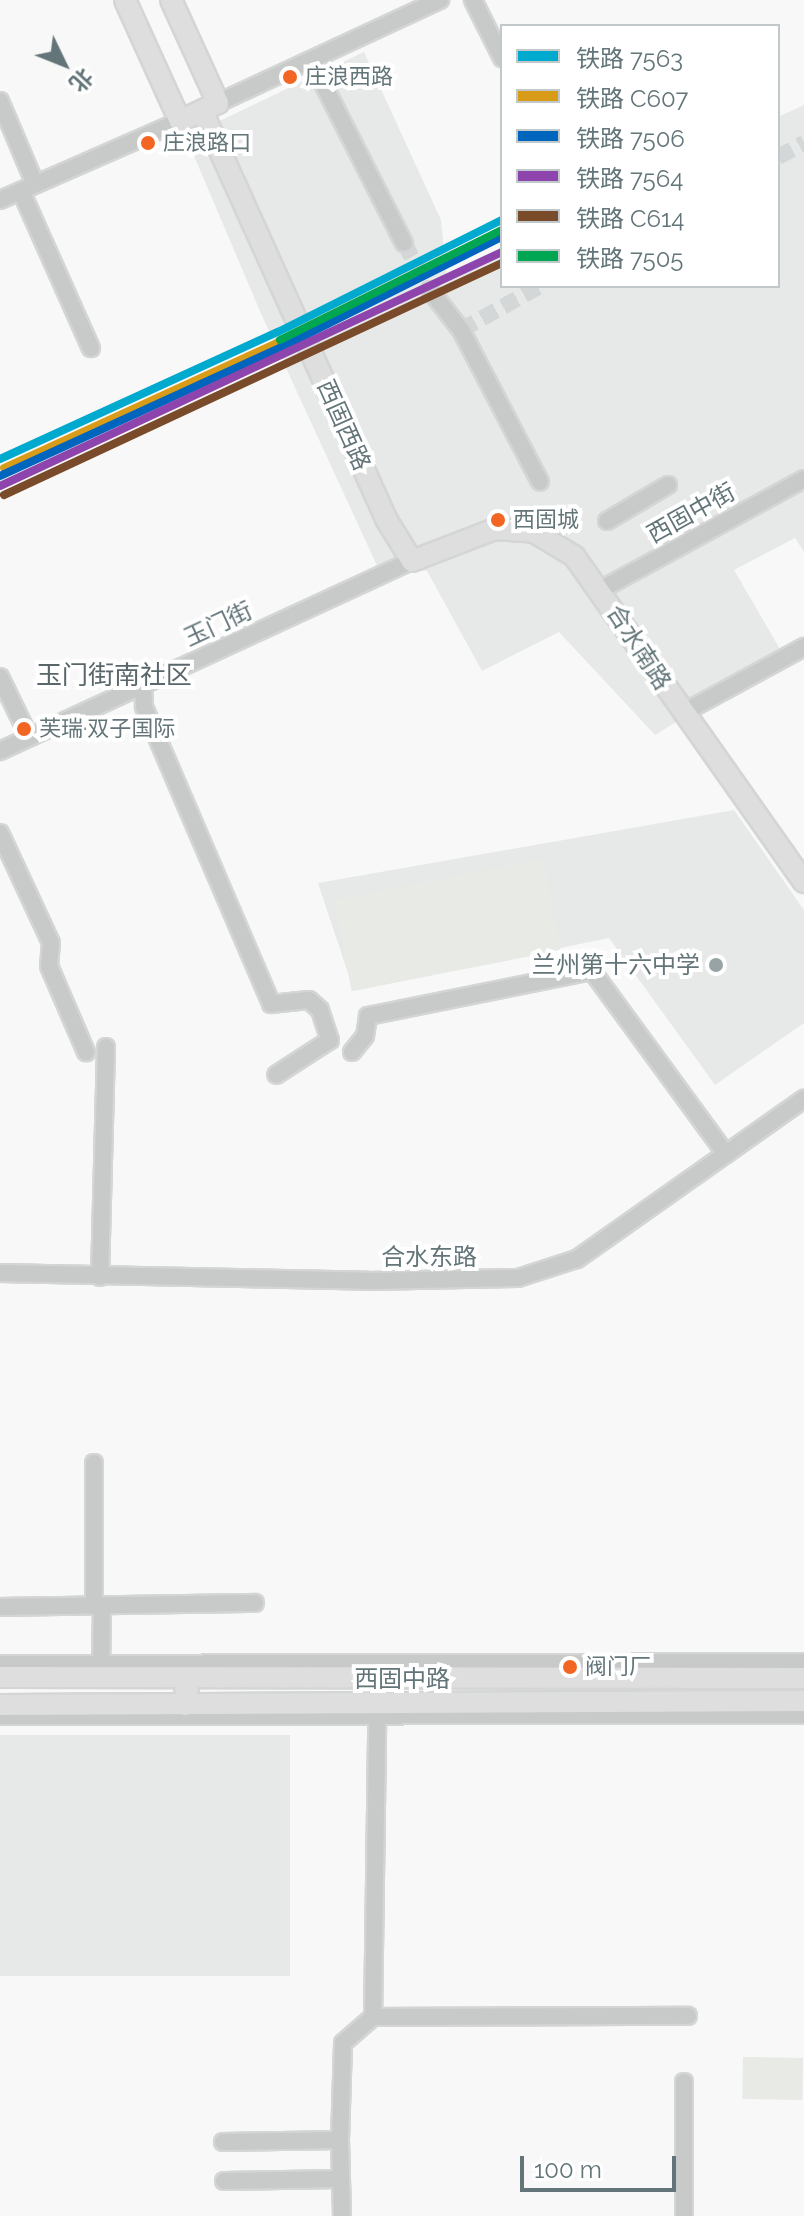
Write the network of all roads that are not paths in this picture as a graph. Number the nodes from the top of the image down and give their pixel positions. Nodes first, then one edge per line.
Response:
1 (125, 0) edge
2 (171, 0) edge
3 (440, 0) edge
4 (473, 0) edge
5 (500, 54) edge
6 (311, 60) junction
7 (0, 101) edge
8 (210, 107) junction
9 (180, 121) junction
10 (28, 188) junction
11 (0, 200) edge
12 (404, 243) tunnel mouth
13 (430, 290) tunnel mouth
14 (91, 348) dead end
15 (804, 479) edge
16 (540, 482) dead end
17 (668, 485) dead end
18 (607, 521) dead end
19 (412, 561) junction
20 (602, 589) junction
21 (804, 647) edge
22 (0, 677) edge
23 (143, 685) junction
24 (683, 713) junction
25 (29, 737) junction
26 (0, 751) edge
27 (0, 833) edge
28 (800, 868) edge
29 (106, 1047) dead end
30 (86, 1052) dead end
31 (352, 1052) dead end
32 (276, 1075) dead end
33 (804, 1099) edge
34 (726, 1154) junction
35 (0, 1273) edge
36 (100, 1277) junction
37 (94, 1463) dead end
38 (255, 1603) dead end
39 (98, 1606) junction
40 (0, 1607) edge
41 (804, 1662) edge
42 (0, 1664) edge
43 (101, 1671) junction
44 (379, 1671) junction
45 (0, 1677) edge
46 (804, 1678) edge
47 (187, 1679) junction
48 (804, 1701) edge
49 (186, 1704) junction
50 (0, 1705) edge
51 (380, 1710) junction
52 (804, 1715) edge
53 (0, 1716) edge
54 (688, 2016) dead end
55 (373, 2017) junction
56 (684, 2082) dead end
57 (340, 2140) junction
58 (223, 2142) dead end
59 (341, 2179) junction
60 (224, 2181) dead end
61 (342, 2216) edge
62 (684, 2216) edge

1 - 9 main road
2 - 8 main road, 西固西路
3 - 6 street
4 - 5 street
6 - 8 street
6 - 12 street
7 - 10 street
8 - 9 main road
8 - 19 main road, 西固西路
9 - 10 street
10 - 11 street
10 - 14 street
13 - 16 street
15 - 20 street, 西固中街
17 - 18 street
19 - 20 main road, 合水南路
19 - 23 street, 玉门街
20 - 24 main road, 合水南路
21 - 24 street
22 - 25 street
23 - 25 street, 玉门街
23 - 32 street
24 - 28 main road, 合水南路
25 - 26 street, 玉门街
27 - 30 street
29 - 36 street
31 - 34 street
33 - 34 street, 合水东路
34 - 36 street, 合水东路
35 - 36 street, 合水东路
37 - 39 street
38 - 39 street
39 - 40 street
39 - 43 street
41 - 44 street
42 - 43 street
43 - 44 street
43 - 45 main road, 西固中路
43 - 47 main road, 西固中路
44 - 46 main road, 西固中路
44 - 47 main road, 西固中路
44 - 51 street
47 - 49 highway
48 - 51 main road, 西固中路
49 - 50 main road, 西固中路
49 - 51 main road, 西固中路
51 - 52 street
51 - 53 street
51 - 55 street
54 - 55 street
55 - 57 street
56 - 62 street
57 - 58 street
57 - 59 street
59 - 60 street
59 - 61 street

